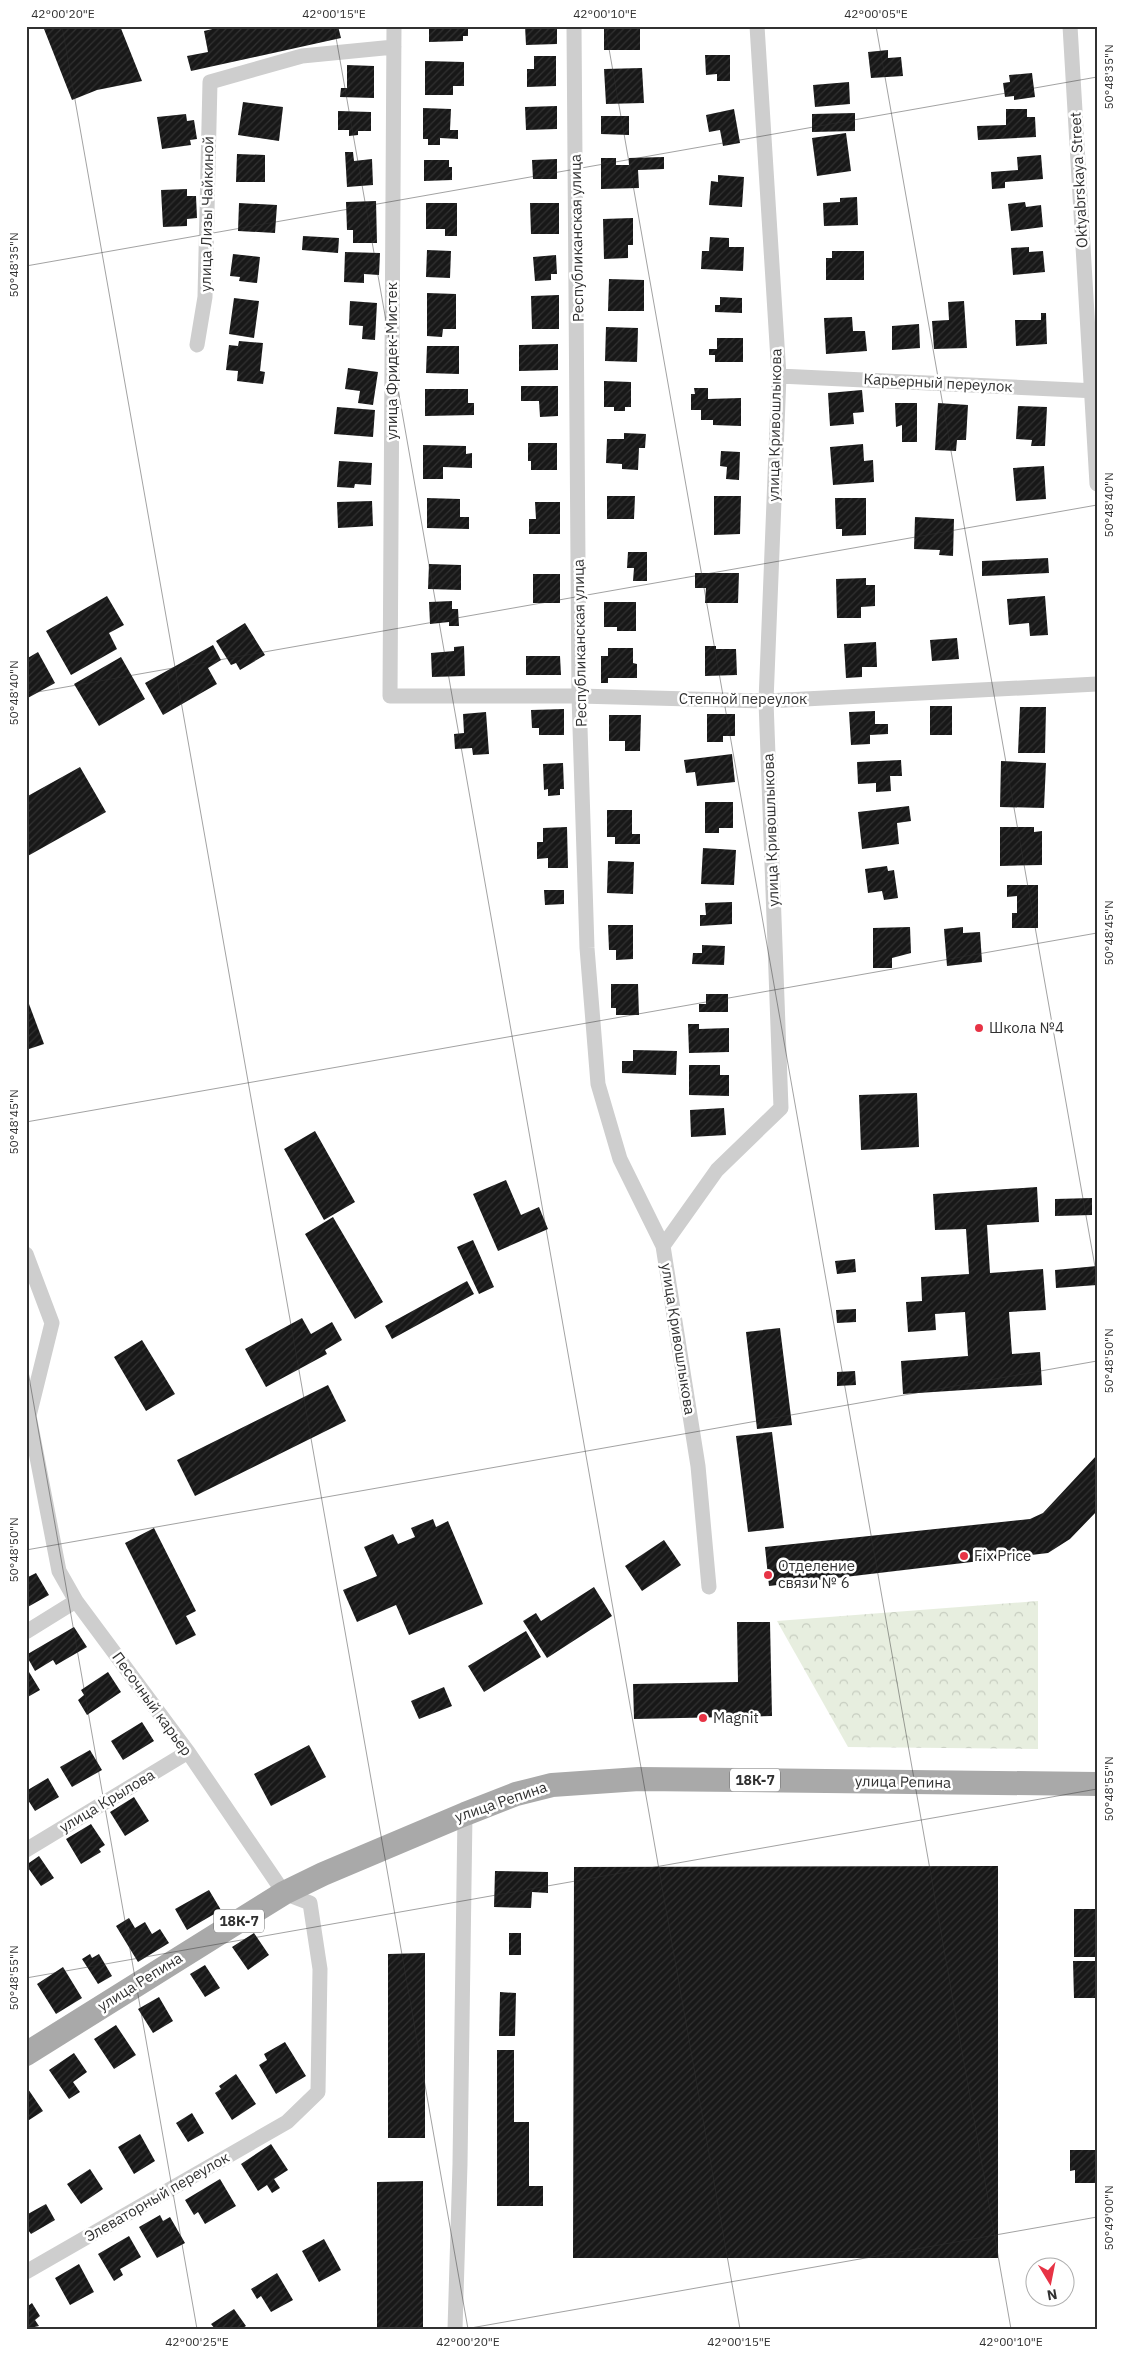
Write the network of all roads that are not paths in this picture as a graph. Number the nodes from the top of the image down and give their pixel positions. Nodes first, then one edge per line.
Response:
1 (394, 26) edge
2 (574, 26) edge
3 (757, 26) edge
4 (1070, 26) edge
5 (394, 47) junction
6 (197, 346) dead end
7 (779, 376) junction
8 (1094, 391) edge
9 (1097, 484) edge
10 (1097, 684) edge
11 (390, 696) joint
12 (580, 696) junction
13 (766, 701) junction
14 (663, 1246) junction
15 (26, 1254) edge
16 (709, 1587) dead end
17 (76, 1601) junction
18 (26, 1632) edge
19 (188, 1752) junction
20 (1097, 1784) edge
21 (464, 1814) junction
22 (26, 1850) edge
23 (284, 1893) junction
24 (26, 2054) edge
25 (26, 2272) edge
26 (455, 2329) edge

1 - 5 street, улица Фридек-Мистек
2 - 12 street, Республиканская улица
3 - 7 street, улица Кривошлыкова
4 - 8 street, Oktyabrskaya Street
5 - 6 street, улица Лизы Чайкиной
5 - 11 street, улица Фридек-Мистек
7 - 8 street, Карьерный переулок
7 - 13 street, улица Кривошлыкова
8 - 9 street, Oktyabrskaya Street
10 - 13 street, Степной переулок
11 - 12 street, Степной переулок
12 - 13 street, Степной переулок
12 - 14 street, Республиканская улица
13 - 14 street, улица Кривошлыкова
14 - 16 street, улица Кривошлыкова
15 - 17 street, Песочный карьер
17 - 18 street
17 - 19 street, Песочный карьер
19 - 22 street, улица Крылова
19 - 23 street, Песочный карьер
20 - 21 main road, улица Репина / 18К-7
21 - 23 main road, улица Репина / 18К-7
21 - 26 street
23 - 24 main road, улица Репина / 18К-7
23 - 25 street, Элеваторный переулок

